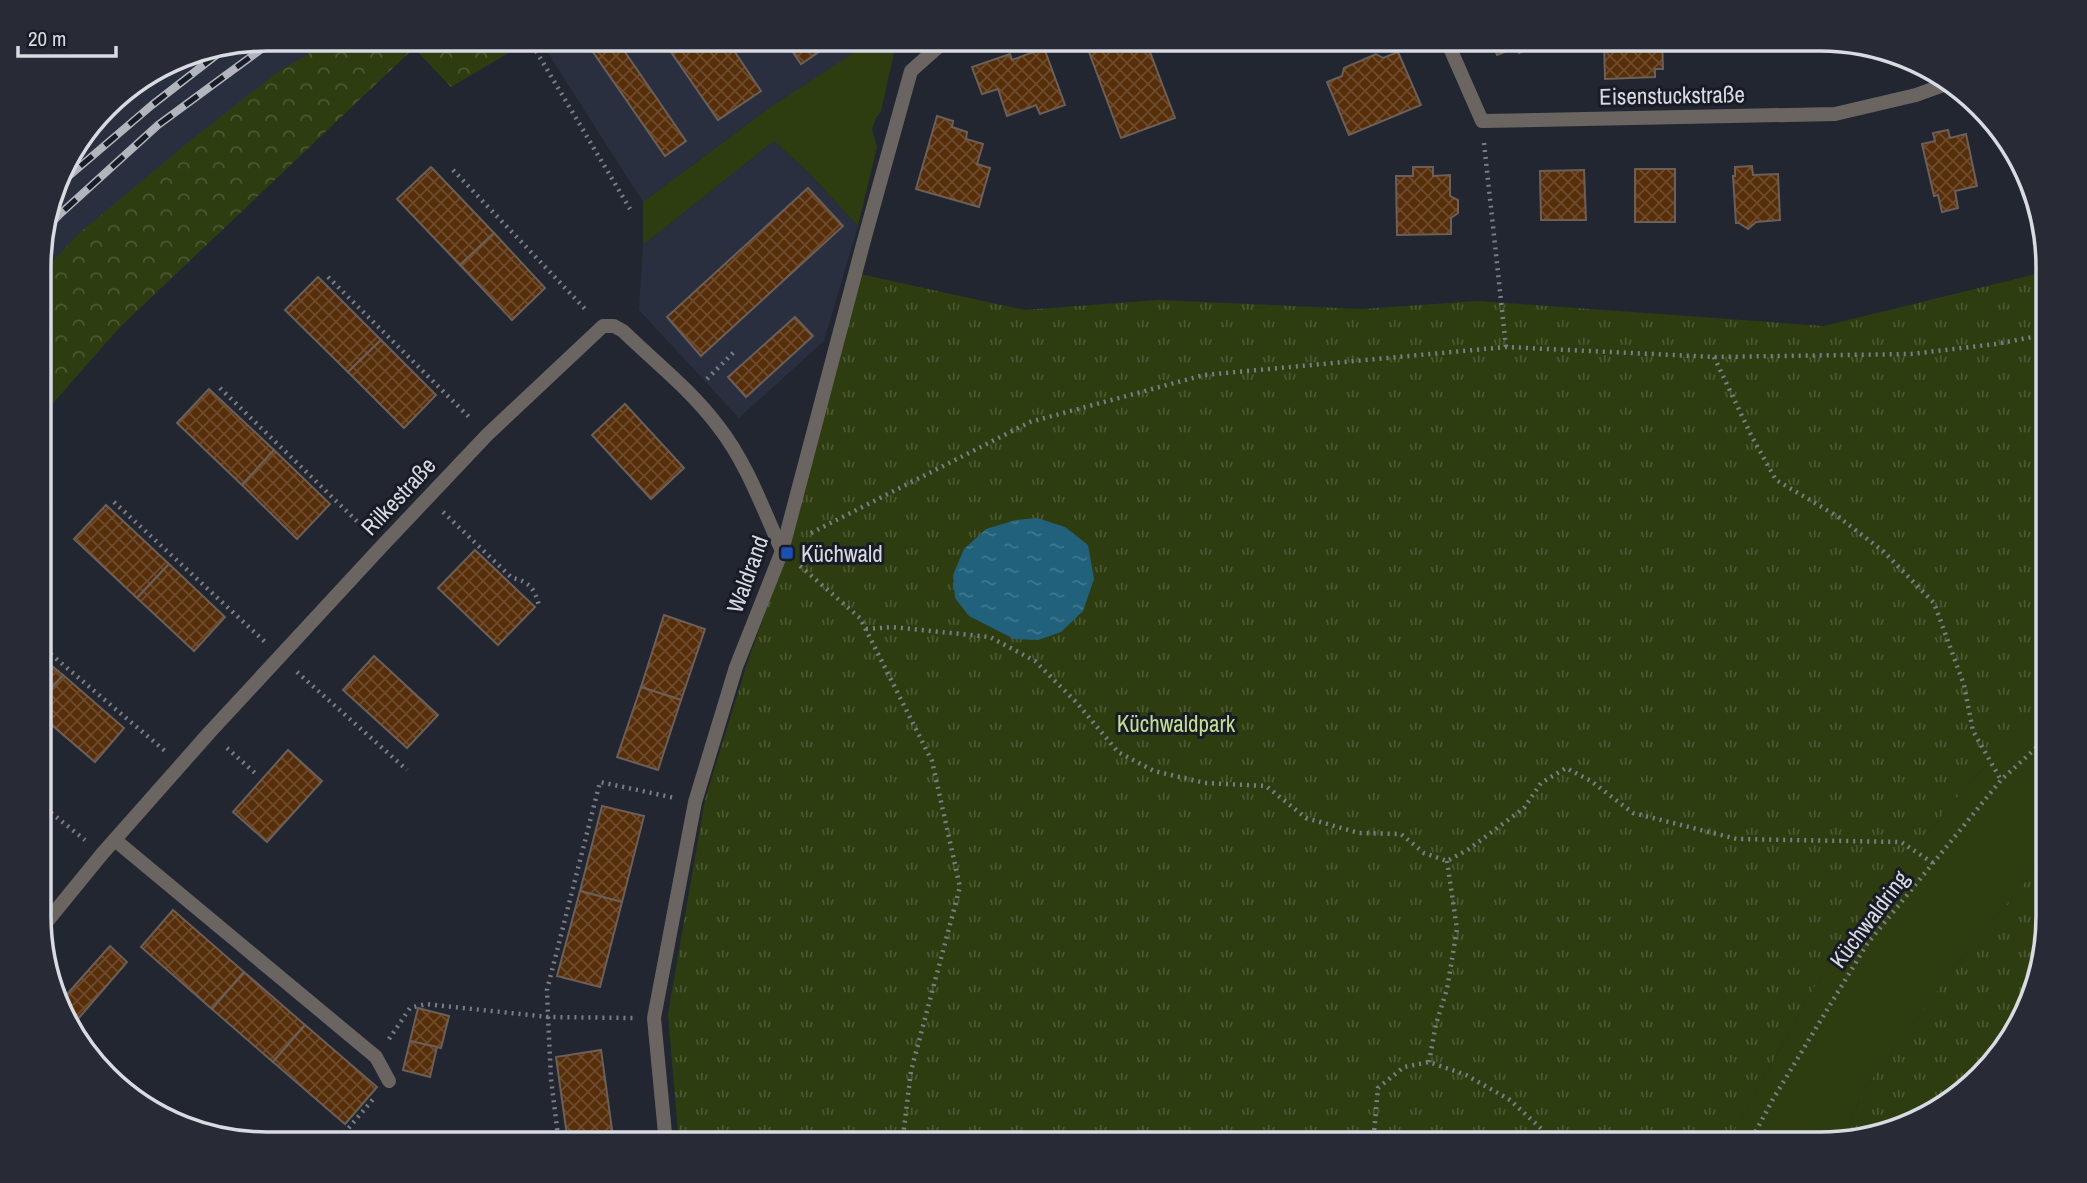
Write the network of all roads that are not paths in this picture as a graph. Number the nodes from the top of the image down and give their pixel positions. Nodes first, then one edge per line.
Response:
1 (933, 51) edge
2 (1452, 51) edge
3 (1939, 87) edge
4 (782, 551) junction
5 (115, 840) junction
6 (51, 916) edge
7 (389, 1081) road end
8 (665, 1132) edge

1 - 4 street, Waldrand
2 - 3 street, Eisenstuckstraße
4 - 5 street, Rilkestraße
4 - 8 street, Waldrand
5 - 6 street, Rilkestraße
5 - 7 street

